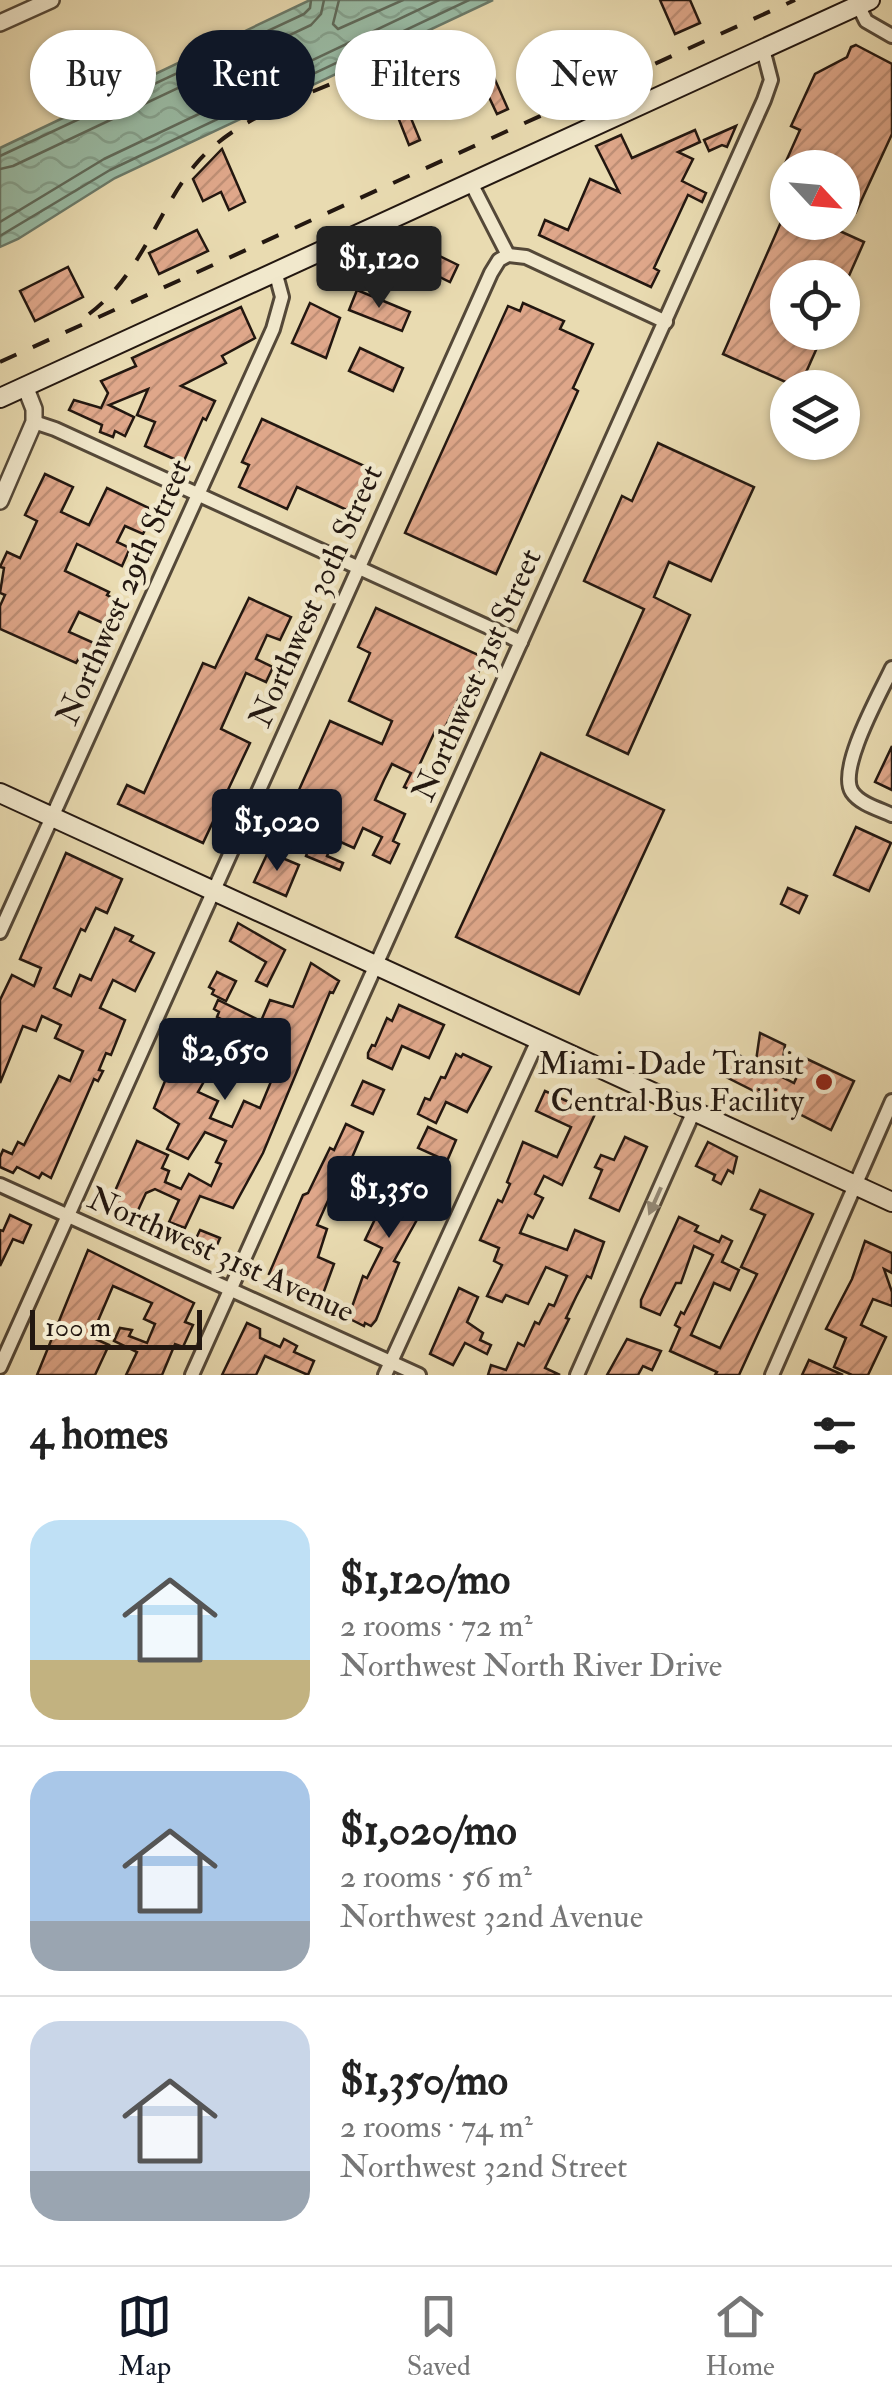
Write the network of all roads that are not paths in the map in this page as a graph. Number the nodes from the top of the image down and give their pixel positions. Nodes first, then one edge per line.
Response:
1 (51, 0) edge
2 (864, 3) edge
3 (0, 23) edge
4 (892, 36) edge
5 (763, 50) junction
6 (471, 182) junction
7 (508, 254) junction
8 (275, 271) junction
9 (666, 322) junction
10 (25, 386) junction
11 (0, 398) edge
12 (34, 422) junction
13 (198, 494) junction
14 (0, 501) edge
15 (359, 568) junction
16 (521, 642) junction
17 (892, 668) edge
18 (0, 793) edge
19 (892, 815) edge
20 (52, 817) junction
21 (214, 891) junction
22 (0, 932) edge
23 (376, 966) junction
24 (538, 1040) junction
25 (892, 1101) edge
26 (694, 1112) junction
27 (0, 1185) edge
28 (855, 1186) junction
29 (892, 1202) edge
30 (68, 1216) junction
31 (231, 1290) junction
32 (0, 1367) edge
33 (388, 1368) edge
34 (192, 1375) edge
35 (419, 1375) edge
36 (577, 1375) edge
37 (772, 1375) edge

1 - 3 street
2 - 4 street
2 - 5 main road
5 - 6 main road
5 - 9 street, Northwest 31st Street
6 - 7 street
6 - 8 main road
7 - 9 street
7 - 15 street, Northwest 30th Street
8 - 10 main road
8 - 13 street, Northwest 29th Street
9 - 16 street, Northwest 31st Street
10 - 11 main road
10 - 12 street
12 - 13 street
12 - 14 street
13 - 15 street
13 - 20 street, Northwest 29th Street
15 - 16 street
15 - 21 street, Northwest 30th Street
16 - 23 street, Northwest 31st Street
17 - 19 street
18 - 20 main road
20 - 21 main road
20 - 22 street, Northwest 29th Street
21 - 23 main road
21 - 30 street, Northwest 30th Street
23 - 24 main road
23 - 31 street, Northwest 31st Street
24 - 26 main road
24 - 33 street
25 - 28 street
26 - 28 main road
26 -> 36 street
27 - 30 street, Northwest 31st Avenue
28 - 29 main road
28 - 37 street
30 - 31 street, Northwest 31st Avenue
30 - 32 street, Northwest 30th Street
31 - 33 street, Northwest 31st Avenue
31 - 34 street, Northwest 31st Street
33 - 35 street, Northwest 31st Avenue

